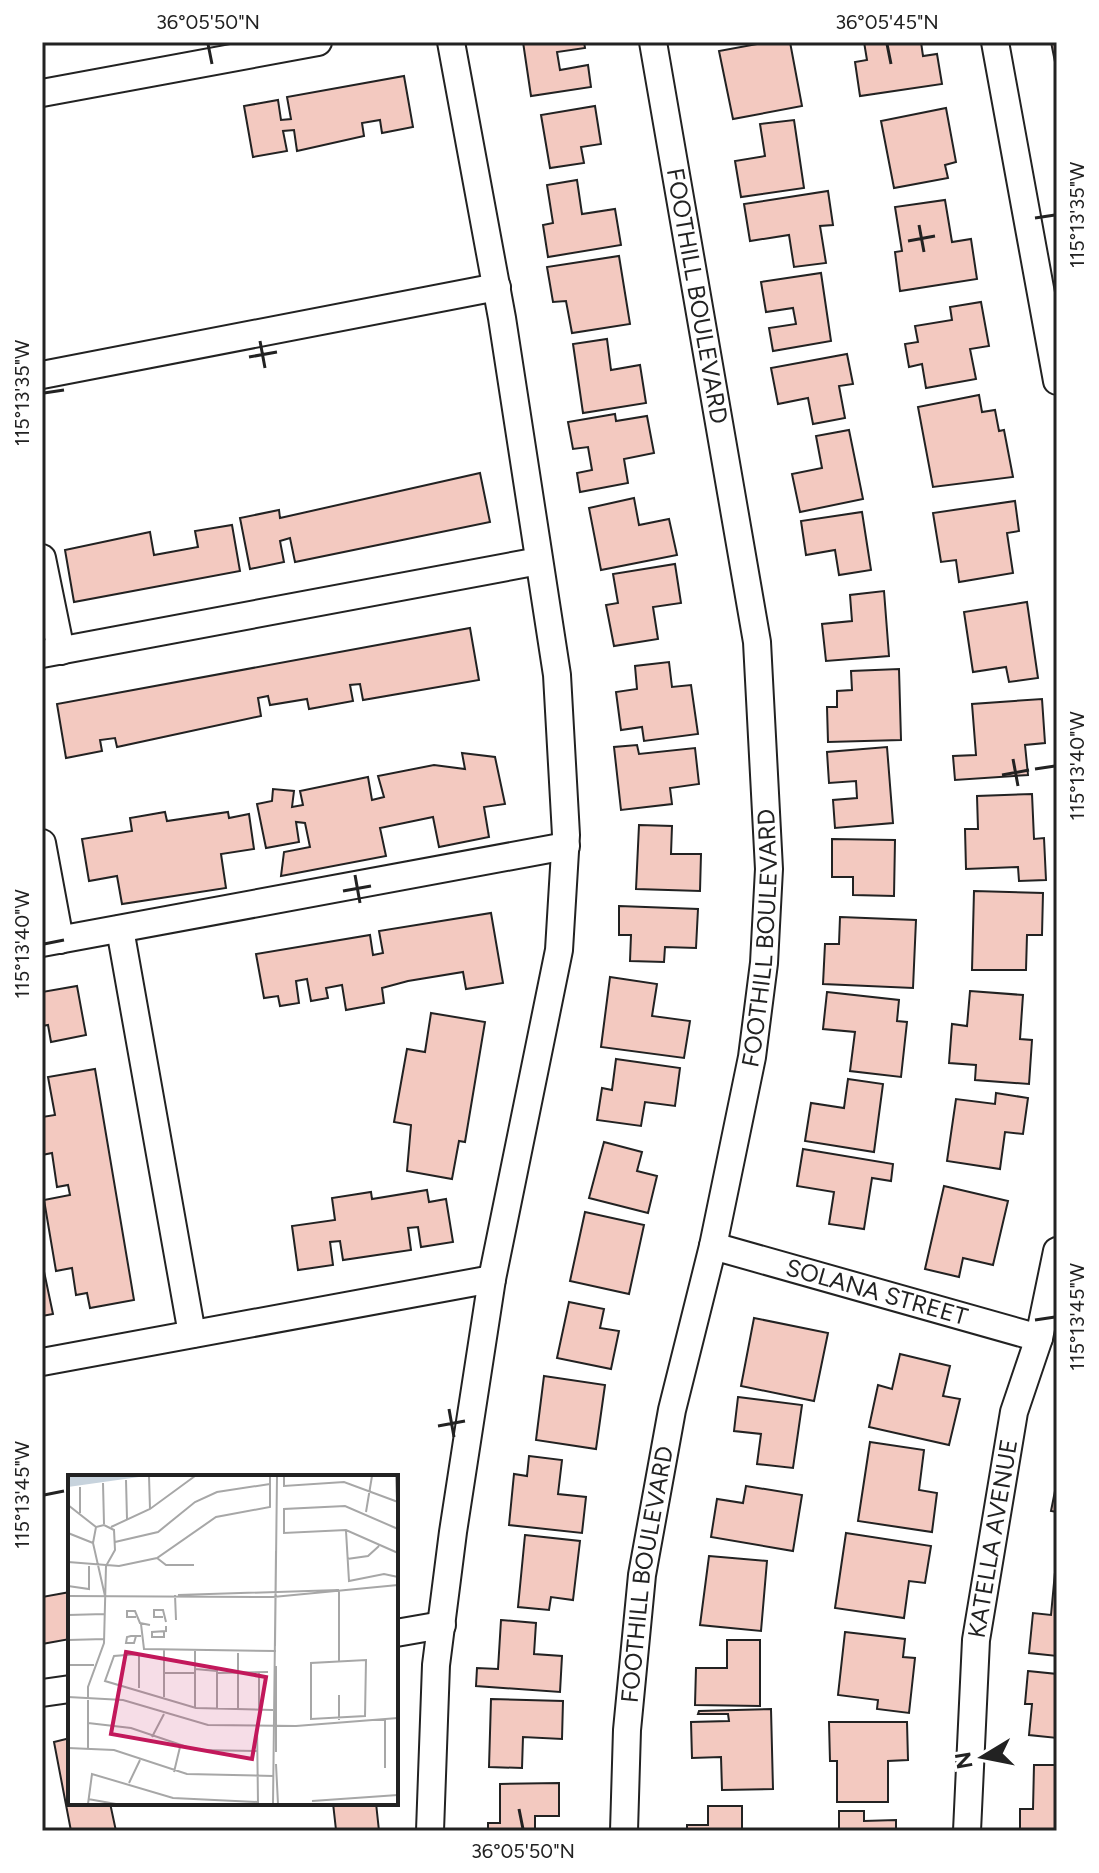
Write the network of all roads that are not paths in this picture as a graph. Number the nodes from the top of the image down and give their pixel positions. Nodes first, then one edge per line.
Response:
1 (318, 42) edge
2 (451, 42) edge
3 (653, 42) edge
4 (995, 42) edge
5 (42, 93) edge
6 (497, 287) junction
7 (42, 375) edge
8 (1057, 381) edge
9 (42, 558) edge
10 (539, 561) junction
11 (51, 653) edge
12 (42, 843) edge
13 (566, 846) junction
14 (120, 929) junction
15 (51, 941) edge
16 (713, 1246) junction
17 (1057, 1251) edge
18 (492, 1279) junction
19 (192, 1334) junction
20 (1039, 1338) junction
21 (42, 1362) edge
22 (442, 1625) junction
23 (398, 1633) edge
24 (68, 1689) edge
25 (42, 1693) edge
26 (430, 1831) edge
27 (624, 1831) edge
28 (967, 1831) edge

1 - 5 street
2 - 6 street
3 - 16 street, FOOTHILL BOULEVARD
4 - 8 street
6 - 7 street
6 - 10 street
9 - 11 street
10 - 11 street
10 - 13 street
12 - 15 street
13 - 14 street
13 - 18 street
14 - 15 street
14 - 19 street
16 - 20 street, SOLANA STREET
16 - 27 street, FOOTHILL BOULEVARD
17 - 20 street, KATELLA AVENUE
18 - 19 street
18 - 22 street
19 - 21 street
20 - 28 street, KATELLA AVENUE
22 - 23 street
22 - 26 street
24 - 25 street

